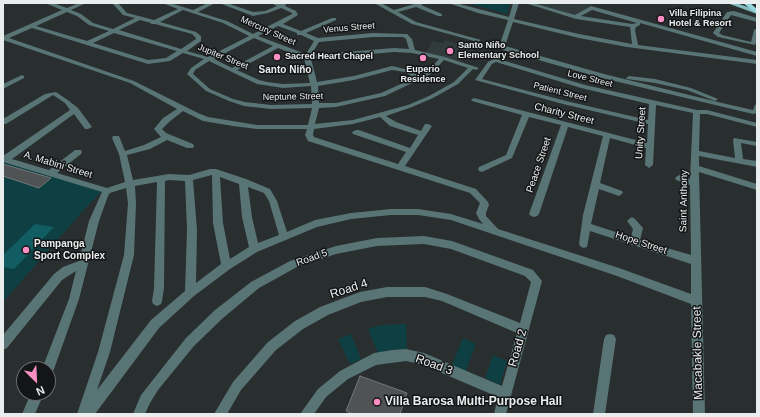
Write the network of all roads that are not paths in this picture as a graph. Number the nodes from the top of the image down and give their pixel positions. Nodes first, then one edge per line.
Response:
1 (48, 3) edge
2 (83, 3) edge
3 (115, 3) edge
4 (164, 3) edge
5 (212, 3) edge
6 (222, 3) edge
7 (274, 3) edge
8 (289, 3) edge
9 (377, 3) edge
10 (451, 3) edge
11 (462, 3) edge
12 (516, 3) edge
13 (528, 3) edge
14 (730, 3) edge
15 (420, 4) edge
16 (282, 6) junction
17 (753, 7) edge
18 (183, 8) junction
19 (66, 11) junction
20 (194, 12) junction
21 (393, 12) junction
22 (440, 15) dead end
23 (744, 16) junction
24 (576, 17) junction
25 (140, 18) junction
26 (334, 19) dead end
27 (511, 19) junction
28 (757, 20) edge
29 (153, 22) junction
30 (641, 22) junction
31 (279, 24) junction
32 (32, 26) junction
33 (633, 26) junction
34 (114, 30) junction
35 (757, 30) edge
36 (298, 34) junction
37 (253, 36) junction
38 (4, 38) edge
39 (317, 40) junction
40 (478, 40) dead end
41 (13, 41) junction
42 (88, 43) junction
43 (635, 44) junction
44 (3, 46) edge
45 (276, 46) junction
46 (182, 51) junction
47 (412, 51) junction
48 (757, 54) edge
49 (307, 56) junction
50 (443, 58) junction
51 (209, 59) junction
52 (757, 59) edge
53 (757, 62) edge
54 (472, 67) junction
55 (232, 70) junction
56 (484, 70) junction
57 (22, 77) dead end
58 (418, 78) junction
59 (3, 80) edge
60 (12, 82) junction
61 (314, 84) junction
62 (3, 87) edge
63 (474, 100) dead end
64 (653, 102) junction
65 (316, 106) junction
66 (757, 106) edge
67 (183, 108) junction
68 (75, 110) junction
69 (697, 112) junction
70 (526, 114) junction
71 (381, 115) junction
72 (3, 122) edge
73 (651, 123) junction
74 (565, 124) junction
75 (757, 125) edge
76 (428, 126) dead end
77 (88, 127) dead end
78 (312, 127) junction
79 (356, 132) dead end
80 (423, 134) junction
81 (607, 135) junction
82 (166, 137) junction
83 (116, 138) dead end
84 (757, 144) edge
85 (190, 146) dead end
86 (650, 146) junction
87 (411, 151) junction
88 (78, 152) dead end
89 (696, 153) junction
90 (123, 154) junction
91 (4, 160) edge
92 (739, 160) junction
93 (757, 164) edge
94 (649, 165) dead end
95 (400, 168) junction
96 (696, 168) junction
97 (482, 169) dead end
98 (216, 172) junction
99 (49, 174) junction
100 (161, 178) junction
101 (190, 178) junction
102 (679, 178) dead end
103 (243, 181) junction
104 (694, 183) junction
105 (130, 184) junction
106 (595, 184) junction
107 (757, 187) edge
108 (107, 191) junction
109 (619, 193) dead end
110 (481, 213) junction
111 (534, 214) dead end
112 (632, 221) dead end
113 (475, 225) junction
114 (586, 226) junction
115 (495, 231) junction
116 (284, 237) junction
117 (636, 241) junction
118 (584, 244) dead end
119 (254, 249) junction
120 (695, 261) junction
121 (84, 263) junction
122 (226, 266) junction
123 (538, 283) joint
124 (190, 293) junction
125 (697, 296) junction
126 (156, 301) dead end
127 (523, 330) junction
128 (610, 339) dead end
129 (3, 344) edge
130 (51, 361) edge
131 (506, 394) junction
132 (34, 401) edge
133 (28, 414) edge
134 (83, 414) edge
135 (87, 414) edge
136 (139, 414) edge
137 (220, 414) edge
138 (306, 414) edge
139 (500, 414) edge
140 (599, 414) edge
141 (699, 414) edge

1 - 19 street, Jupiter Street
2 - 19 street
3 - 25 street
4 - 18 street, Mercury Street
5 - 20 street
6 - 16 street
7 - 16 street
8 - 16 street
9 - 21 street
10 - 27 street
11 - 27 street
12 - 27 street
13 - 24 street
14 - 17 main road
15 - 21 street
15 - 22 street
16 - 31 street, Neptune Street
17 - 23 street
18 - 20 street, Mercury Street
18 - 29 street
19 - 32 street
19 - 34 street, Jupiter Street
20 - 37 street, Mercury Street
21 - 40 street
23 - 28 street
23 - 35 street
24 - 30 street
24 - 33 street
25 - 29 street
25 - 34 street
26 - 36 street
27 - 43 street
27 - 66 street
29 - 46 street
30 - 33 street
30 - 48 street
31 - 36 street, Venus Street
31 - 37 street, Neptune Street
32 - 38 street
32 - 42 street
33 - 43 street
34 - 42 street
34 - 46 street, Jupiter Street
36 - 39 street, Venus Street
37 - 45 street, Mercury Street
37 - 51 street, Neptune Street
38 - 41 street
39 - 47 street, Venus Street
39 - 49 street
41 - 44 street
41 - 67 street
42 - 46 street
43 - 52 street
43 - 53 street
45 - 49 street, Mercury Street
45 - 55 street
46 - 51 street, Jupiter Street
47 - 49 street, Mercury Street
47 - 50 street, Mercury Street
49 - 61 street
50 - 54 street, Mercury Street
50 - 58 street, Neptune Street
51 - 55 street, Jupiter Street
51 - 65 street, Neptune Street
54 - 56 street, Mercury Street
54 - 71 street
55 - 61 street, Jupiter Street
56 - 64 street, Love Street
56 - 73 street, Patient Street
57 - 60 street
58 - 61 street, Jupiter Street
58 - 65 street, Neptune Street
59 - 60 street
60 - 62 street
61 - 65 street
63 - 70 street, Charity Street
64 - 69 street, Love Street
64 - 73 street, Unity Street
65 - 78 street
67 - 78 street
67 - 82 street
68 - 72 street
68 - 77 street
68 - 91 street
69 - 75 street, Love Street
69 - 89 street, Saint Anthony
70 - 74 street, Charity Street
70 - 97 street
71 - 78 street
71 - 80 street
73 - 86 street, Unity Street
74 - 81 street, Charity Street
74 - 111 street, Peace Street
76 - 80 street
78 - 95 street
79 - 87 street
80 - 87 street
81 - 86 street, Charity Street
81 - 106 street
82 - 85 street
82 - 90 street
83 - 90 street
84 - 92 street
86 - 94 street, Unity Street
87 - 95 street
88 - 99 street
89 - 92 street
89 - 96 street, Saint Anthony
90 - 105 street
91 - 99 street, A. Mabini Street
92 - 93 street
95 - 110 street
96 - 104 street, Saint Anthony
96 - 107 street
98 - 101 street
98 - 103 street
98 - 122 street
99 - 108 street, A. Mabini Street
100 - 101 street
100 - 105 street
100 - 126 street
101 - 124 street
102 - 104 street
103 - 116 street
103 - 119 street
104 - 120 street, Saint Anthony
105 - 108 street
105 - 134 street
106 - 109 street
106 - 114 street
108 - 121 street
110 - 113 street
110 - 115 street
112 - 117 street
113 - 115 street
113 - 116 street
114 - 117 street, Hope Street
114 - 118 street
115 - 125 street
116 - 119 street
117 - 120 street, Hope Street
119 - 122 street
120 - 125 street, Saint Anthony
121 - 129 street
121 - 130 street
122 - 124 street
123 - 127 street, Road 2
123 - 136 street, Road 5
124 - 135 street
125 - 141 street, Macabakle Street
127 - 131 street, Road 2
127 - 137 street, Road 4
128 - 140 street
131 - 138 street, Road 3
131 - 139 street, Road 2
132 - 133 street

